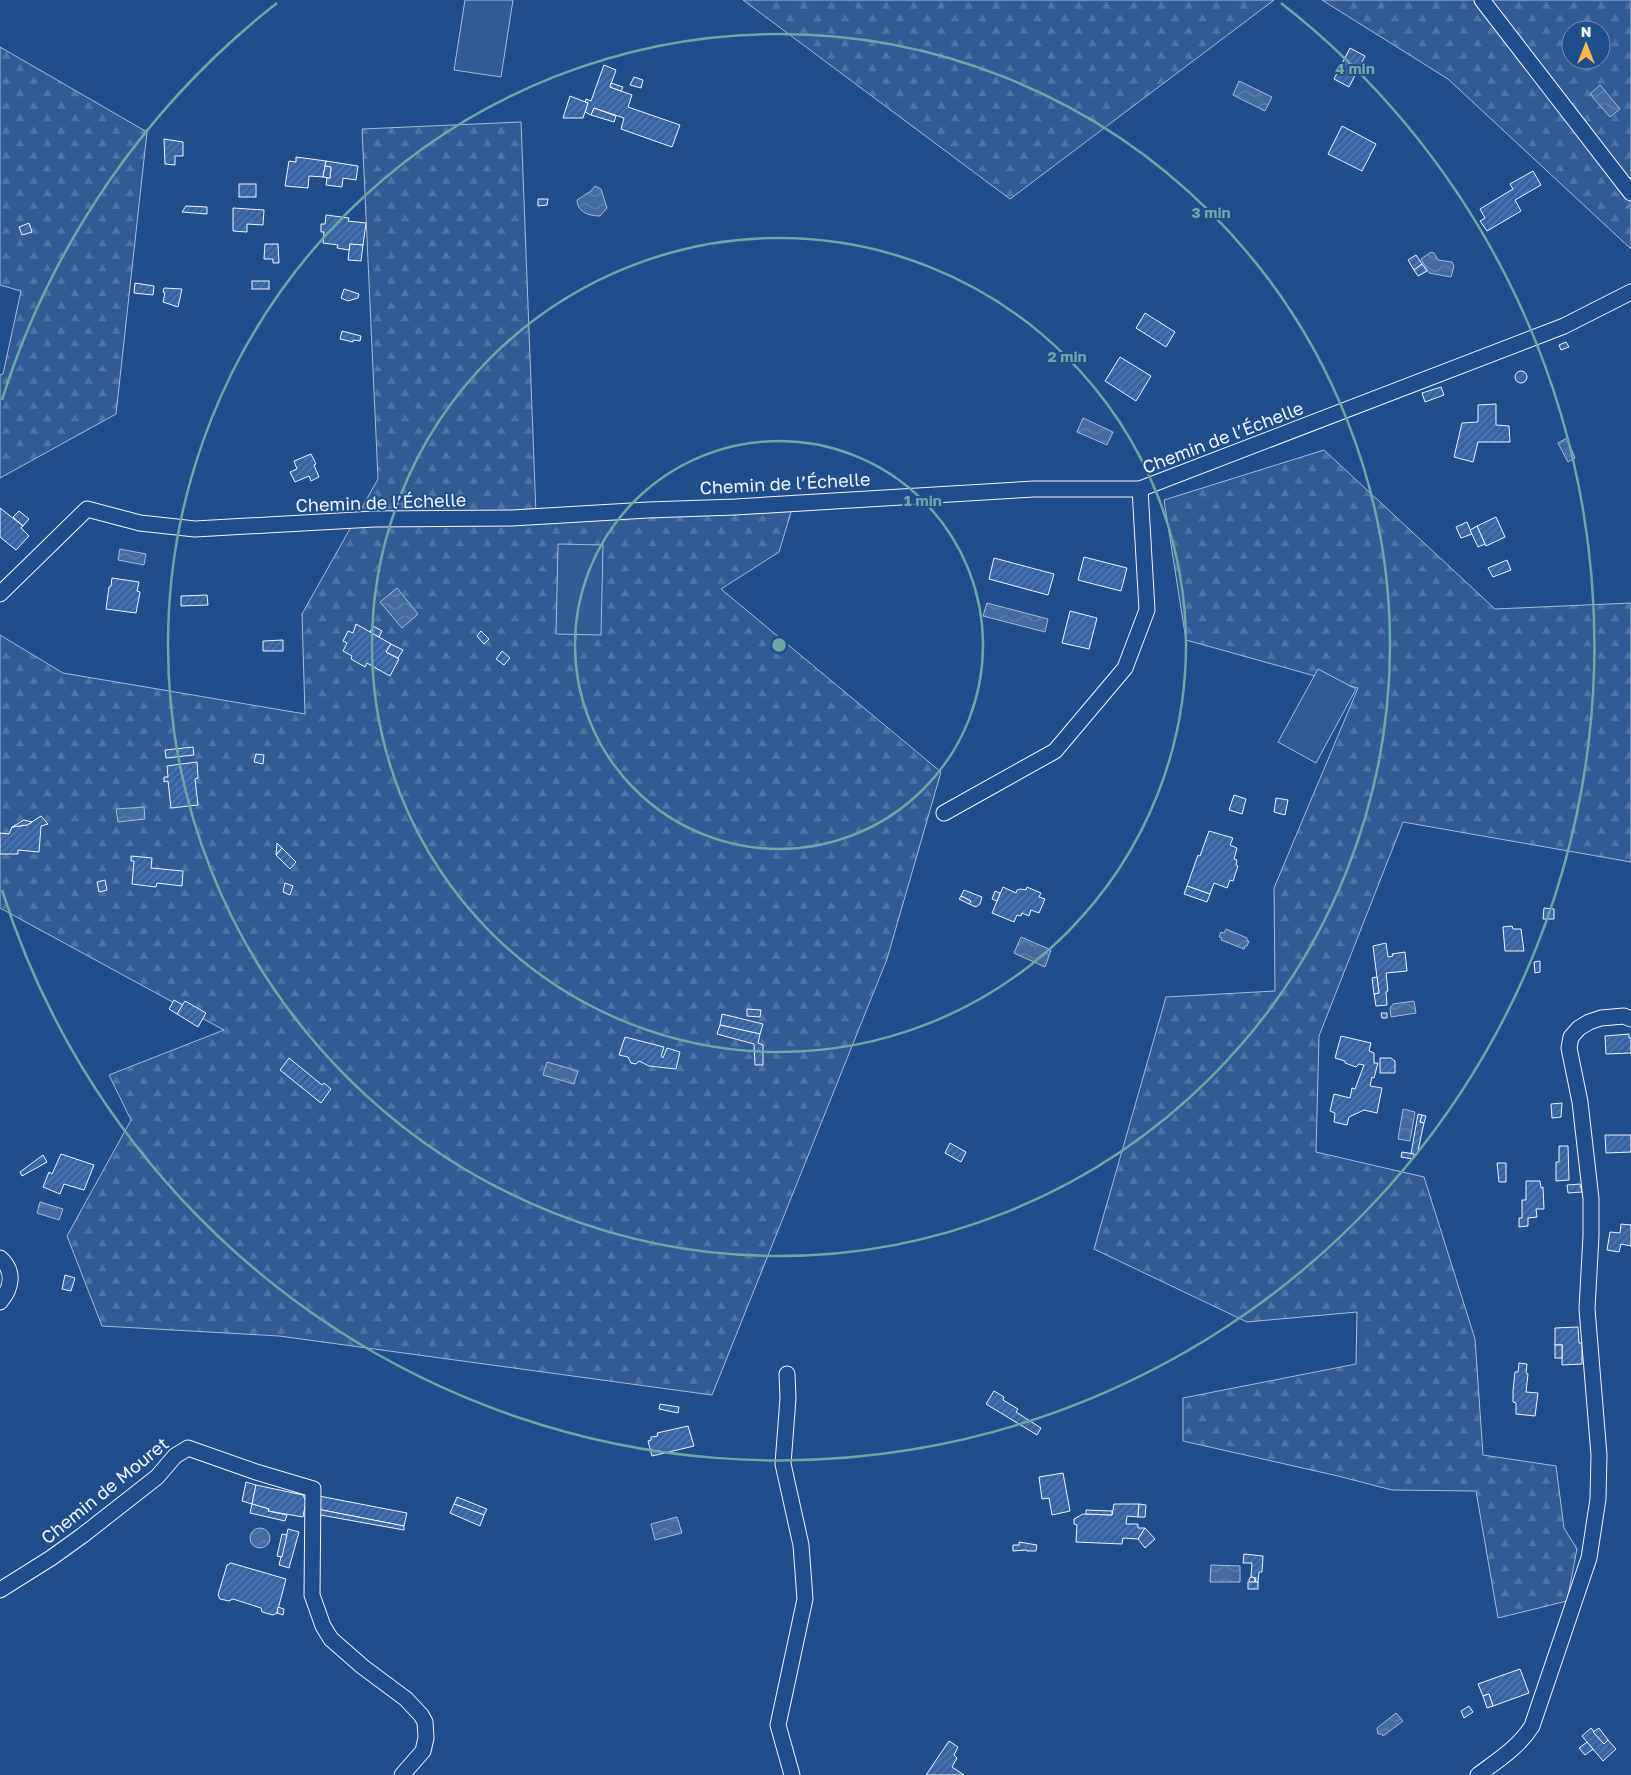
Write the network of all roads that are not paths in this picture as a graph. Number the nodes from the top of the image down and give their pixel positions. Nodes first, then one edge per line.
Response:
1 (1482, 0) edge
2 (1631, 193) edge
3 (1631, 292) edge
4 (1140, 489) junction
5 (0, 594) edge
6 (944, 813) dead end
7 (1631, 1019) edge
8 (0, 1258) edge
9 (0, 1302) edge
10 (787, 1374) dead end
11 (0, 1590) edge
12 (402, 1775) edge
13 (792, 1775) edge
14 (1478, 1775) edge

1 - 2 street
3 - 4 street, Chemin de l’Échelle
4 - 5 street, Chemin de l’Échelle
4 - 6 street
7 - 14 street
8 - 9 street
10 - 13 street
11 - 12 street, Chemin de Mouret

